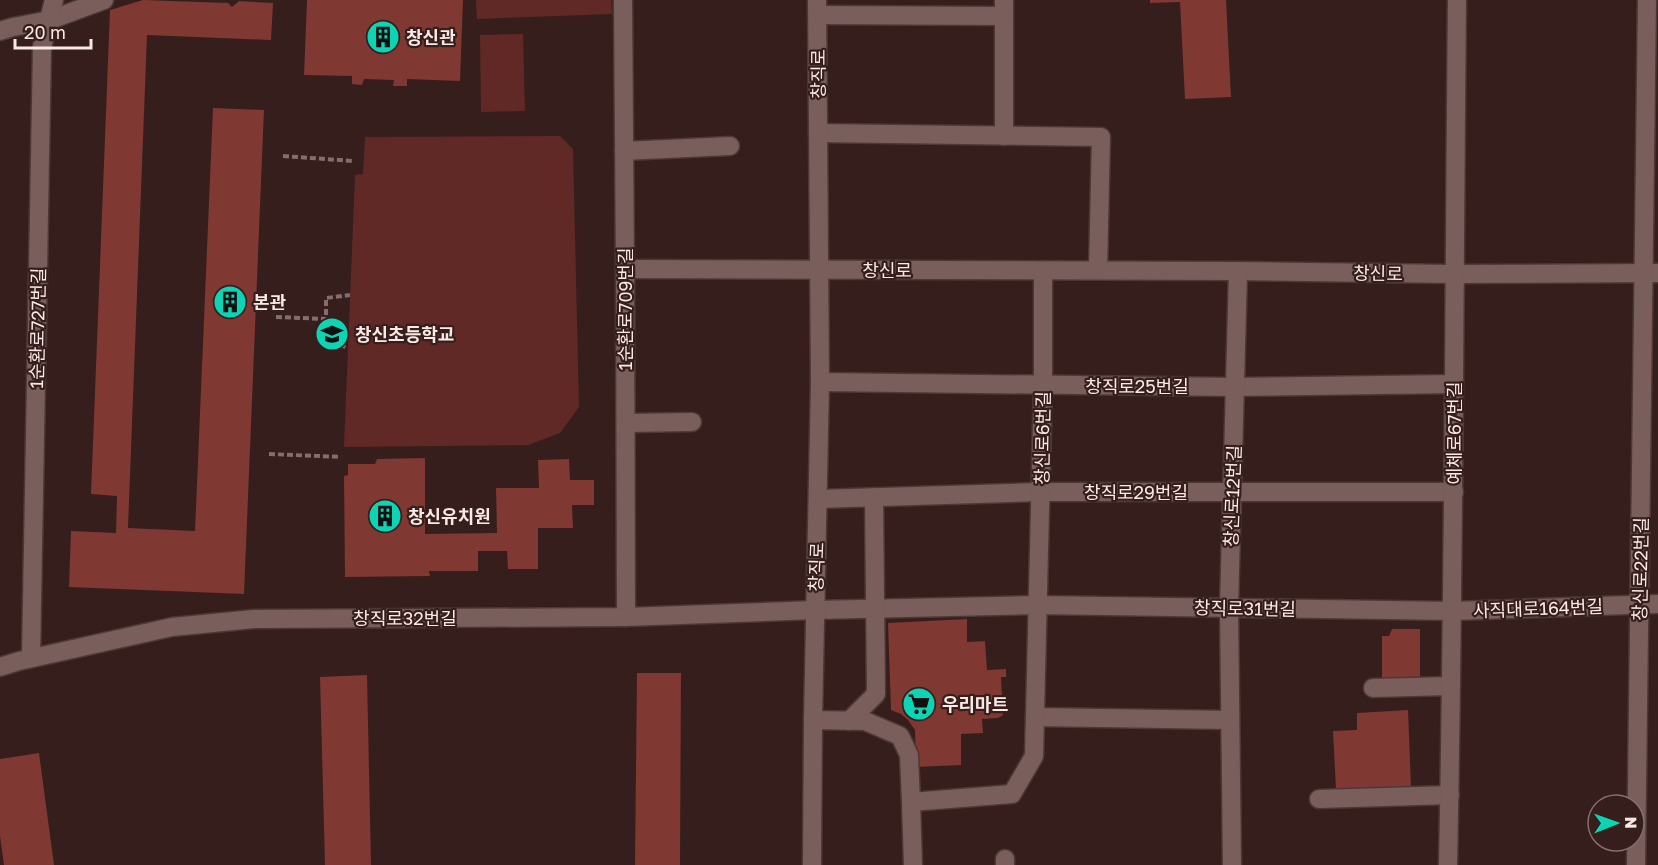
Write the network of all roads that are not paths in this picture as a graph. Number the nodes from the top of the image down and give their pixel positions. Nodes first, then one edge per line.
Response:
1 (54, 0) edge
2 (104, 0) edge
3 (623, 0) edge
4 (1457, 0) edge
5 (1647, 0) edge
6 (817, 8) edge
7 (1004, 8) edge
8 (50, 20) junction
9 (0, 31) edge
10 (818, 133) junction
11 (1004, 136) junction
12 (730, 146) dead end
13 (624, 151) junction
14 (625, 269) junction
15 (819, 270) junction
16 (1098, 270) junction
17 (1043, 271) junction
18 (1238, 271) junction
19 (1651, 273) edge
20 (1454, 274) junction
21 (820, 382) junction
22 (1454, 384) junction
23 (1043, 385) junction
24 (1234, 387) junction
25 (692, 422) dead end
26 (626, 423) junction
27 (1232, 491) junction
28 (1040, 492) junction
29 (1454, 492) junction
30 (874, 497) junction
31 (818, 499) junction
32 (1649, 604) edge
33 (1037, 605) junction
34 (874, 608) junction
35 (1228, 608) junction
36 (815, 609) junction
37 (1453, 611) junction
38 (626, 617) junction
39 (31, 658) junction
40 (0, 667) edge
41 (1451, 686) junction
42 (1373, 688) dead end
43 (1035, 717) junction
44 (813, 720) junction
45 (1230, 720) junction
46 (849, 721) junction
47 (1450, 795) junction
48 (1319, 799) dead end
49 (911, 802) junction
50 (812, 865) edge
51 (913, 865) edge
52 (1232, 865) edge
53 (1448, 865) edge
54 (1636, 865) edge

1 - 8 street, 1순환로727번길
2 - 8 street
3 - 13 street, 1순환로709번길
4 - 20 street, 예체로67번길
5 - 19 street, 창신로22번길
6 - 7 street, 창직로
6 - 10 street, 창직로
7 - 11 street
8 - 9 street
8 - 39 street, 1순환로727번길
10 - 11 street
10 - 15 street, 창직로
11 - 16 street
12 - 13 street
13 - 14 street, 1순환로709번길
14 - 15 street
14 - 26 street, 1순환로709번길
15 - 17 street, 창신로
15 - 21 street, 창직로
16 - 17 street, 창신로
16 - 18 street, 창신로
17 - 23 street, 창신로6번길
18 - 20 street, 창신로
18 - 24 street, 창신로12번길
19 - 20 street, 창신로
19 - 32 street, 창신로22번길
20 - 22 street, 예체로67번길
21 - 23 street, 창직로25번길
21 - 31 street, 창직로
22 - 24 street, 창직로25번길
22 - 29 street, 예체로67번길
23 - 24 street, 창직로25번길
23 - 28 street, 창신로6번길
24 - 27 street, 창신로12번길
25 - 26 street
26 - 38 street, 1순환로709번길
27 - 28 street, 창직로29번길
27 - 29 street, 창직로29번길
27 - 35 street, 창신로12번길
28 - 30 street, 창직로29번길
28 - 33 street, 창신로6번길
29 - 37 street, 예체로67번길
30 - 31 street, 창직로29번길
30 - 34 street
31 - 36 street, 창직로
32 - 37 street, 사직대로164번길
32 - 54 street, 창신로22번길
33 - 34 street, 창직로31번길
33 - 35 street, 창직로31번길
33 - 43 street
34 - 36 street, 창직로31번길
34 - 46 street
35 - 37 street, 창직로31번길
35 - 45 street, 창신로12번길
36 - 38 street, 창직로32번길
36 - 44 street, 창직로
37 - 41 street, 예체로67번길
38 - 39 street, 창직로32번길
39 - 40 street, 창직로32번길
41 - 42 street
41 - 47 street, 예체로67번길
43 - 45 street
43 - 49 street
44 - 46 street
44 - 50 street, 창직로
45 - 52 street, 창신로12번길
46 - 49 street
47 - 48 street
47 - 53 street, 예체로67번길
49 - 51 street

